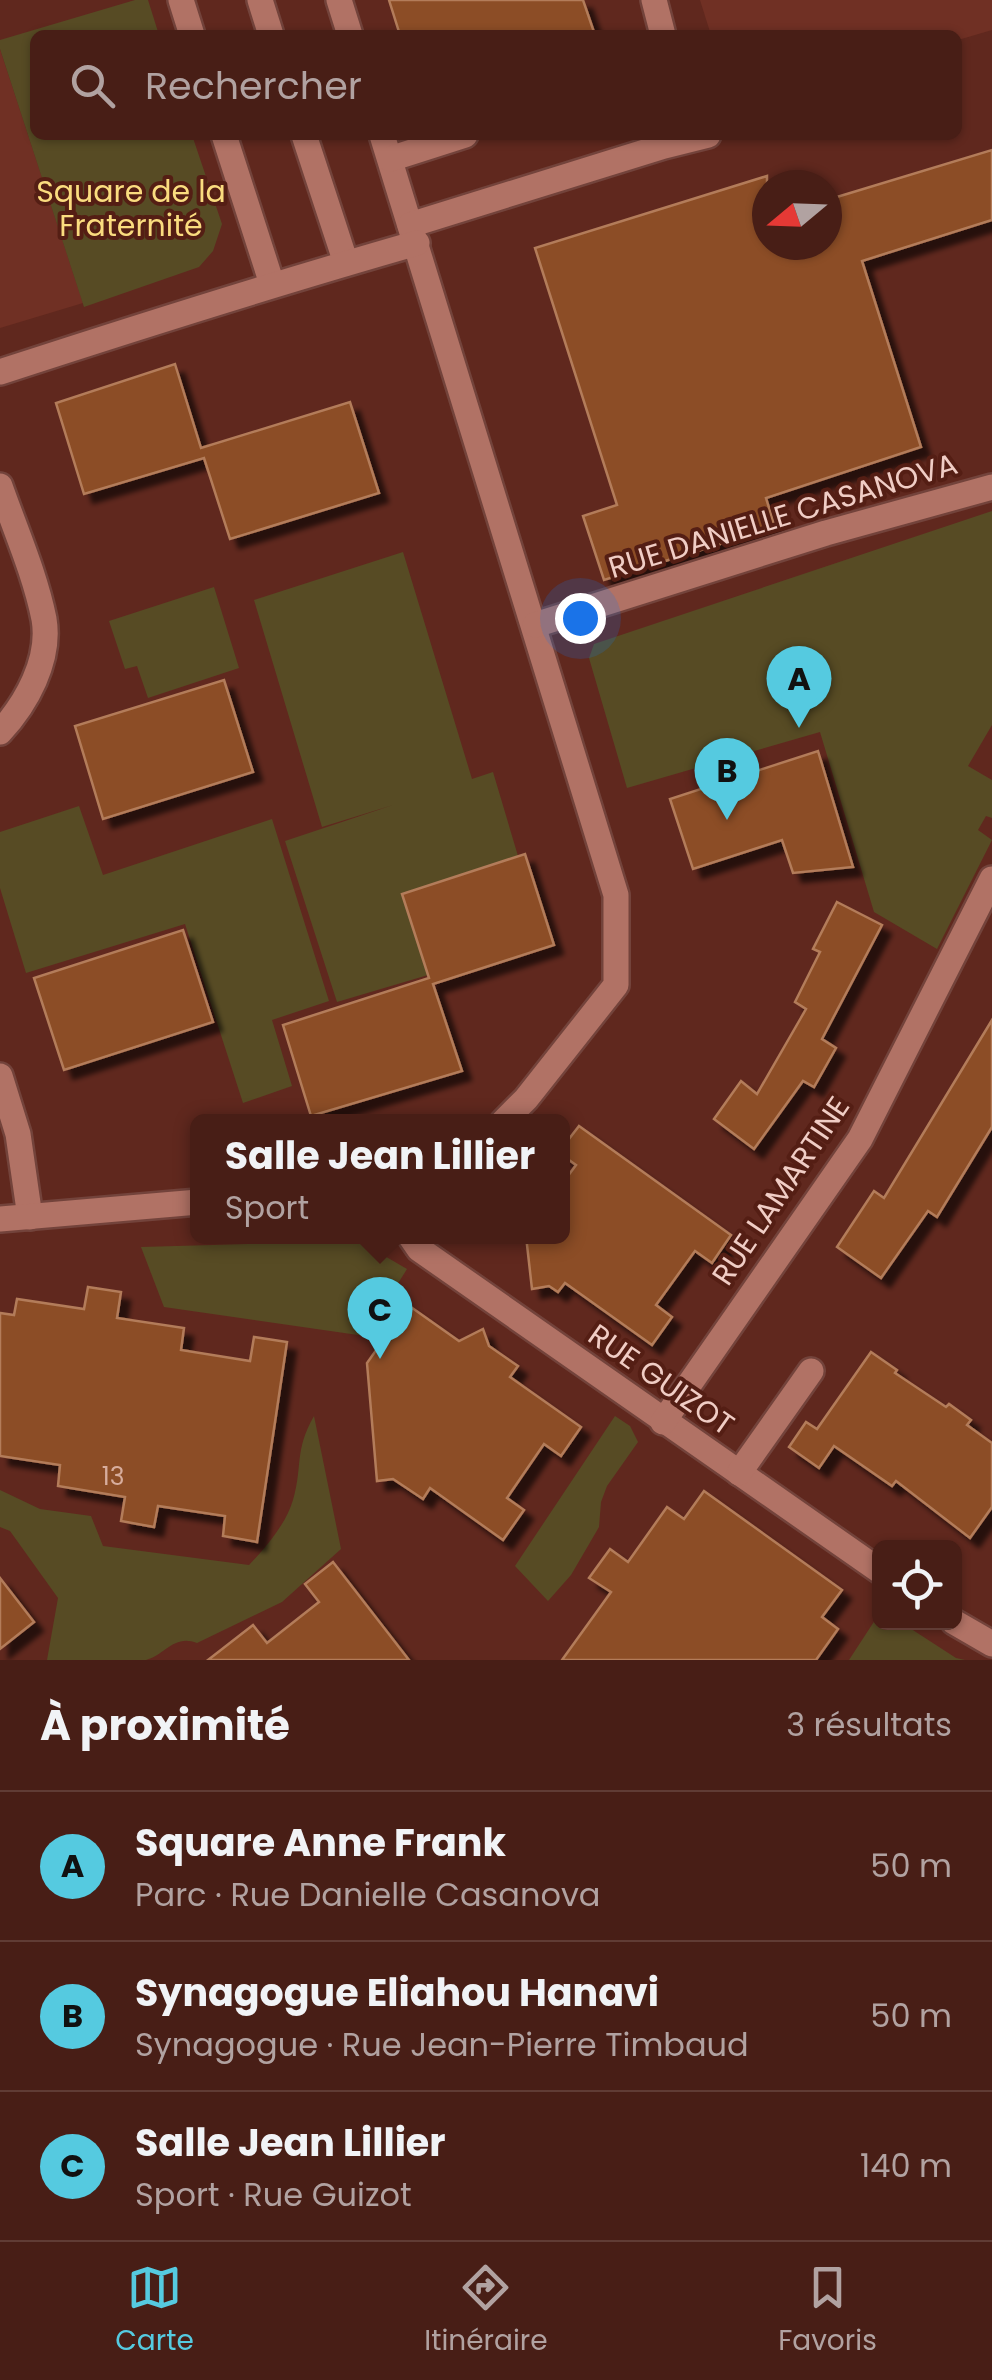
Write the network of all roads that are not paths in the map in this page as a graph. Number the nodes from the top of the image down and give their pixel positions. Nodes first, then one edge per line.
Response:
1 (181, 0) edge
2 (260, 0) edge
3 (339, 0) edge
4 (654, 0) edge
5 (190, 30) edge
6 (270, 30) edge
7 (348, 30) edge
8 (662, 30) edge
9 (226, 140) edge
10 (306, 140) edge
11 (432, 140) edge
12 (693, 140) edge
13 (386, 147) edge
14 (413, 234) junction
15 (346, 263) junction
16 (272, 284) junction
17 (0, 372) edge
18 (0, 486) edge
19 (992, 487) edge
20 (535, 625) junction
21 (0, 732) edge
22 (992, 879) edge
23 (0, 1076) edge
24 (511, 1114) edge
25 (190, 1203) edge
26 (30, 1217) junction
27 (0, 1219) edge
28 (415, 1244) edge
29 (811, 1371) dead end
30 (663, 1422) junction
31 (739, 1473) junction
32 (872, 1565) edge
33 (962, 1627) edge
34 (992, 1644) edge

1 - 5 street
2 - 6 street
3 - 7 street
4 - 8 street
9 - 16 street
10 - 15 street
11 - 13 street
12 - 14 street
13 - 14 street
14 - 15 street
14 - 20 street
15 - 16 street
16 - 17 street
18 - 21 street
19 - 20 street, RUE DANIELLE CASANOVA
20 - 24 street
22 - 30 street, RUE LAMARTINE
23 - 26 street
25 - 26 street
26 - 27 street
28 - 30 street, RUE GUIZOT
29 - 31 street
30 - 31 street, RUE GUIZOT
31 - 32 street, RUE GUIZOT
33 - 34 street

